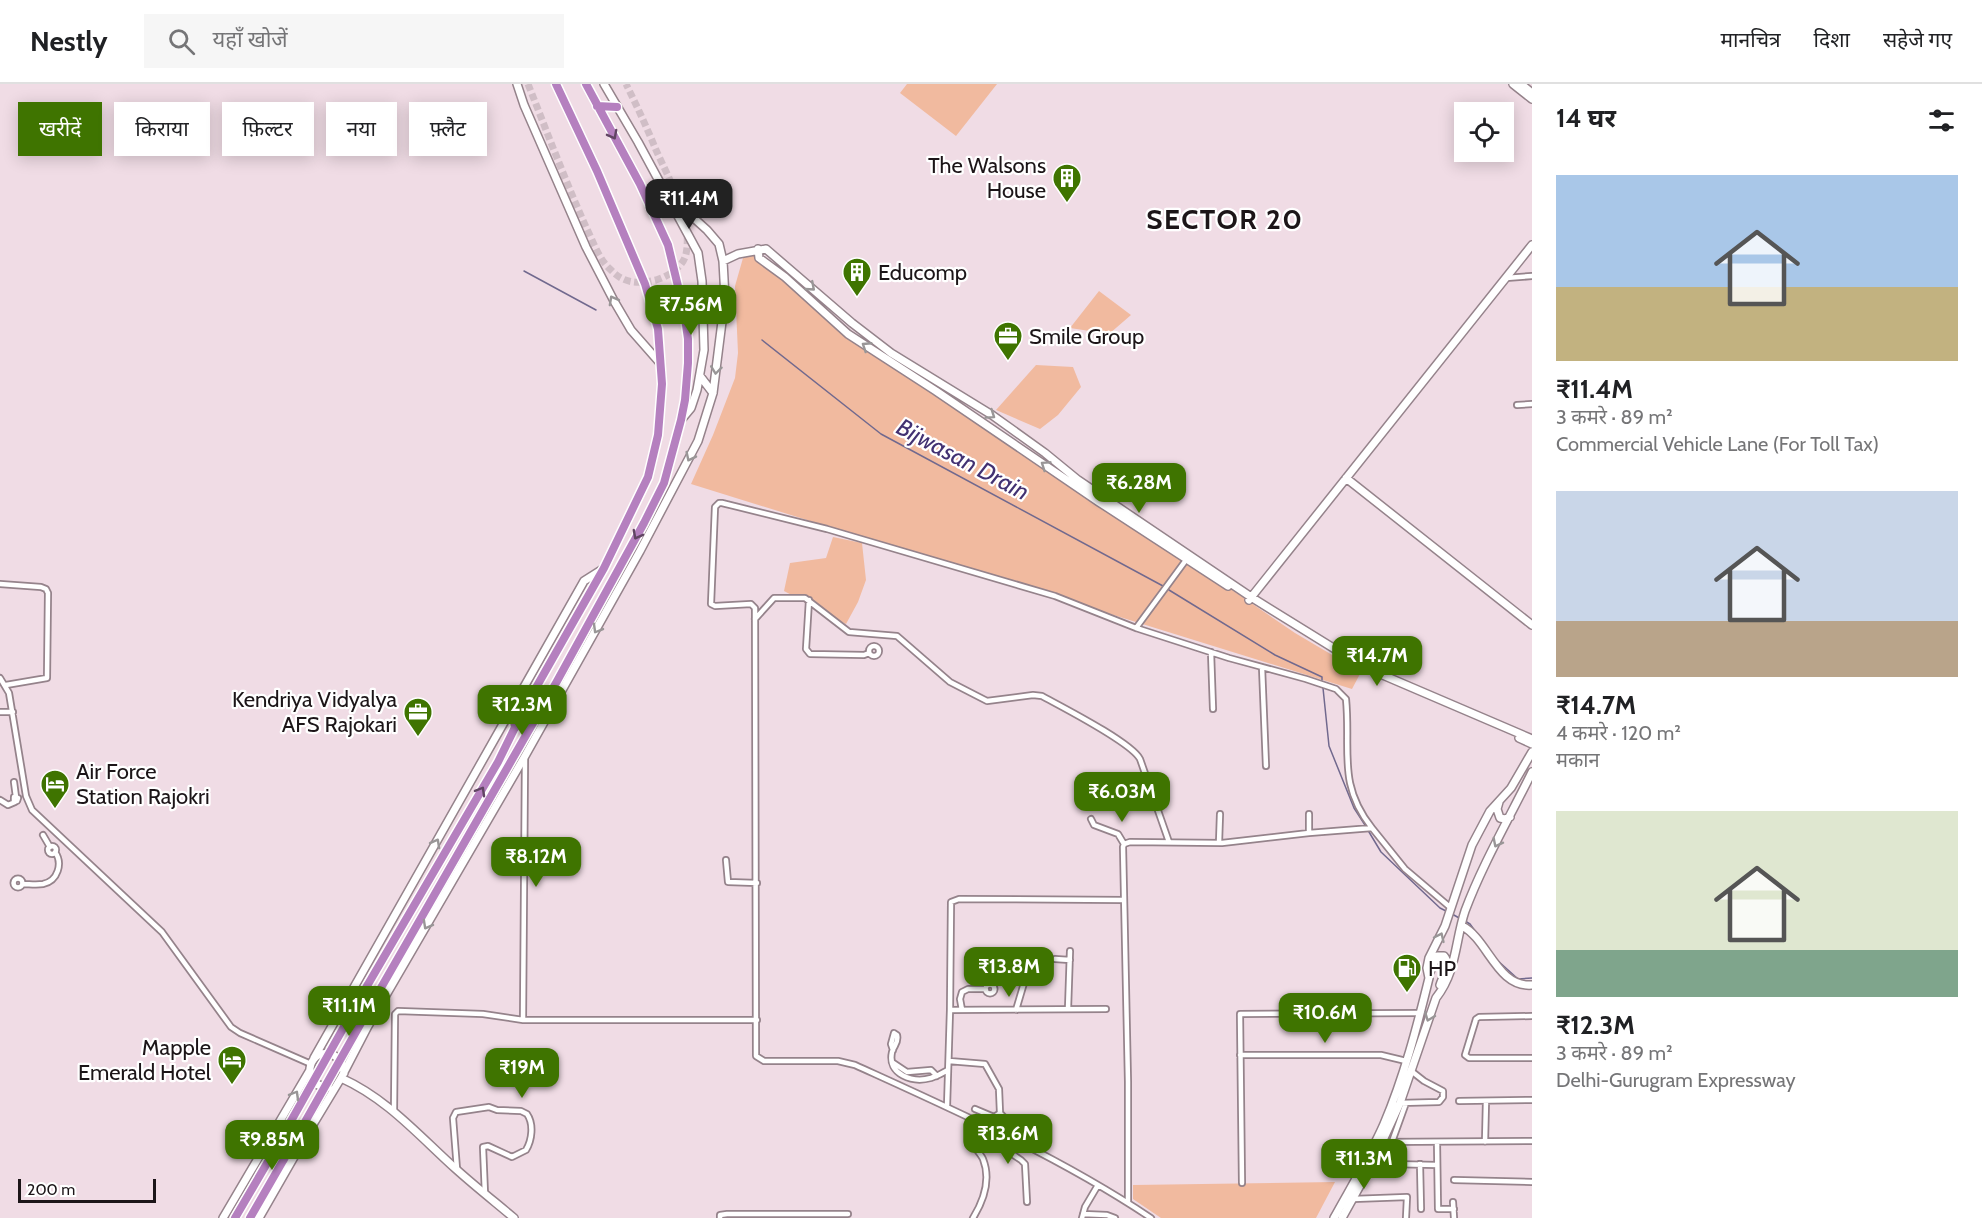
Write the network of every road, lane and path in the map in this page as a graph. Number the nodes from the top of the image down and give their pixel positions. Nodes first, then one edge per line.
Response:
1 (518, 84) edge
2 (556, 84) edge
3 (586, 84) edge
4 (604, 84) edge
5 (1513, 84) edge
6 (1521, 84) edge
7 (1532, 93) edge
8 (1532, 99) edge
9 (597, 106) junction
10 (617, 107) junction
11 (667, 198) junction
12 (1532, 245) edge
13 (758, 249) junction
14 (723, 261) junction
15 (1532, 276) edge
16 (1506, 278) junction
17 (660, 363) junction
18 (700, 376) junction
19 (713, 393) junction
20 (1532, 404) edge
21 (1517, 405) dead end
22 (681, 420) junction
23 (1346, 478) junction
24 (1186, 560) junction
25 (604, 568) junction
26 (0, 584) edge
27 (1250, 598) junction
28 (809, 600) junction
29 (755, 619) junction
30 (1532, 625) edge
31 (1136, 628) junction
32 (1211, 652) junction
33 (869, 653) dead end
34 (1262, 667) junction
35 (0, 678) edge
36 (6, 685) junction
37 (512, 708) junction
38 (1213, 709) dead end
39 (0, 712) edge
40 (12, 712) junction
41 (515, 728) junction
42 (1532, 738) edge
43 (1532, 744) edge
44 (1532, 752) edge
45 (525, 756) junction
46 (1266, 766) dead end
47 (1532, 772) edge
48 (14, 783) dead end
49 (0, 800) edge
50 (16, 800) junction
51 (1499, 801) junction
52 (28, 804) junction
53 (1220, 814) dead end
54 (1309, 814) dead end
55 (1510, 816) junction
56 (1091, 819) dead end
57 (1372, 828) junction
58 (1309, 833) junction
59 (43, 835) dead end
60 (61, 838) junction
61 (1169, 842) junction
62 (1219, 843) junction
63 (1124, 844) junction
64 (53, 848) junction
65 (726, 860) dead end
66 (757, 883) junction
67 (23, 884) dead end
68 (1125, 900) junction
69 (1450, 912) junction
70 (1463, 922) junction
71 (1070, 951) dead end
72 (1041, 959) dead end
73 (1055, 959) dead end
74 (1070, 960) junction
75 (1429, 978) junction
76 (1532, 985) edge
77 (986, 989) dead end
78 (1436, 998) junction
79 (1068, 1009) junction
80 (1106, 1009) dead end
81 (950, 1010) junction
82 (962, 1010) junction
83 (1016, 1010) junction
84 (340, 1013) junction
85 (1420, 1013) junction
86 (1532, 1016) edge
87 (523, 1020) junction
88 (756, 1020) junction
89 (368, 1026) junction
90 (892, 1050) dead end
91 (1240, 1055) junction
92 (1532, 1058) edge
93 (949, 1061) junction
94 (1406, 1061) junction
95 (892, 1062) junction
96 (312, 1064) junction
97 (948, 1070) junction
98 (1410, 1070) junction
99 (937, 1076) junction
100 (341, 1078) junction
101 (1532, 1100) edge
102 (1459, 1101) dead end
103 (1486, 1101) junction
104 (1403, 1102) junction
105 (947, 1107) junction
106 (975, 1109) dead end
107 (394, 1112) junction
108 (1000, 1113) junction
109 (280, 1120) junction
110 (978, 1121) junction
111 (1024, 1125) dead end
112 (306, 1136) junction
113 (1009, 1136) junction
114 (1532, 1141) edge
115 (1382, 1142) junction
116 (1392, 1142) junction
117 (1437, 1142) junction
118 (1485, 1142) junction
119 (1371, 1160) junction
120 (1384, 1164) junction
121 (1420, 1164) junction
122 (1437, 1165) junction
123 (457, 1170) junction
124 (1454, 1180) dead end
125 (1532, 1182) edge
126 (1242, 1184) dead end
127 (1098, 1185) junction
128 (486, 1194) junction
129 (1352, 1199) junction
130 (1027, 1202) dead end
131 (1128, 1202) junction
132 (1454, 1202) dead end
133 (1422, 1209) dead end
134 (1454, 1209) junction
135 (848, 1214) dead end
136 (1083, 1216) edge
137 (224, 1218) edge
138 (235, 1218) edge
139 (250, 1218) edge
140 (259, 1218) edge
141 (514, 1218) edge
142 (720, 1218) edge
143 (974, 1218) edge
144 (1115, 1218) edge
145 (1152, 1218) edge
146 (1334, 1218) edge
147 (1342, 1218) edge
148 (1406, 1218) edge
149 (1454, 1218) edge

17 -> 1 main road
2 - 17 highway
3 - 9 highway
4 - 10 main road
5 - 8 main road
6 - 7 main road
9 - 10 highway
9 -> 22 highway
10 - 11 main road
11 - 14 main road
11 - 18 main road
12 - 16 main road
13 - 14 main road
24 -> 13 main road
13 -> 27 main road
14 -> 19 main road
15 - 16 street
16 - 23 main road
17 - 25 highway
18 - 19 main road
18 - 22 main road
19 -> 45 main road
20 - 21 street
22 -> 139 highway, bridge
23 - 27 main road
23 - 30 main road
24 - 27 main road
24 - 31 street
25 - 37 main road
25 - 41 highway
26 - 36 street
27 - 42 main road
27 - 43 main road
28 - 29 street
28 - 33 street
28 - 61 street
29 - 31 street
29 - 66 street
31 - 32 street
32 - 34 street
32 - 38 street
34 - 46 street
34 - 57 street
35 - 36 street
36 - 40 street
37 - 41 highway
84 -> 37 main road
39 - 40 street
40 - 52 street
138 -> 41 highway, bridge
44 - 51 main road
45 - 87 street
45 -> 89 main road
47 - 55 main road
48 - 50 street
49 - 50 street
50 - 52 street
51 - 55 main road
51 - 69 main road
52 - 60 street
53 - 62 street
54 - 58 street
55 -> 70 main road
56 - 63 street
57 - 58 street
57 - 69 street
58 - 62 street
59 - 64 street
60 - 64 street
60 - 96 street
61 - 62 street
61 - 63 street
63 - 68 street
64 - 67 street
65 - 66 street
66 - 88 street
68 - 81 street
68 - 131 street
75 -> 69 main road
70 - 76 main road
70 - 78 main road
71 - 74 street
72 - 83 street
73 - 74 street
74 - 79 street
75 - 78 main road
75 - 85 main road
77 - 82 street
78 -> 98 main road
79 - 80 street
79 - 83 street
81 - 82 street
81 - 93 street
82 - 83 street
84 - 89 main road
84 - 96 main road
85 - 91 street
85 - 94 main road
86 - 92 street
87 - 88 street
87 - 107 street
88 - 105 street
89 - 100 main road
90 - 95 street
91 - 94 street
91 - 126 street
93 - 97 street
93 - 108 street
94 - 119 main road
95 - 99 street
95 - 99 street
96 - 100 main road
96 - 100 main road
109 -> 96 main road
97 - 99 street
97 - 105 street
98 - 104 main road
98 - 104 street
100 - 107 main road
100 - 112 main road
101 - 103 street
102 - 103 street
103 - 118 street
104 - 115 main road
104 - 116 street
105 - 110 street
106 - 108 street
107 - 123 main road
108 - 111 street
109 - 112 main road
109 - 137 main road
110 - 113 street
110 - 143 street
112 - 140 main road
113 - 127 street
113 - 130 street
114 - 118 street
115 - 116 street
115 - 119 main road
116 - 117 street
116 - 120 street
117 - 118 street
117 - 122 street
119 - 120 street
119 - 129 main road
119 - 146 main road
120 - 121 street
121 - 122 street
121 - 133 street
122 - 134 street
123 - 128 main road
123 - 128 street
124 - 125 street
127 - 131 street
127 - 136 street
128 - 141 main road
129 - 147 main road
129 - 148 street
131 - 145 street
132 - 134 street
134 - 149 street
135 - 142 street
136 - 144 street

